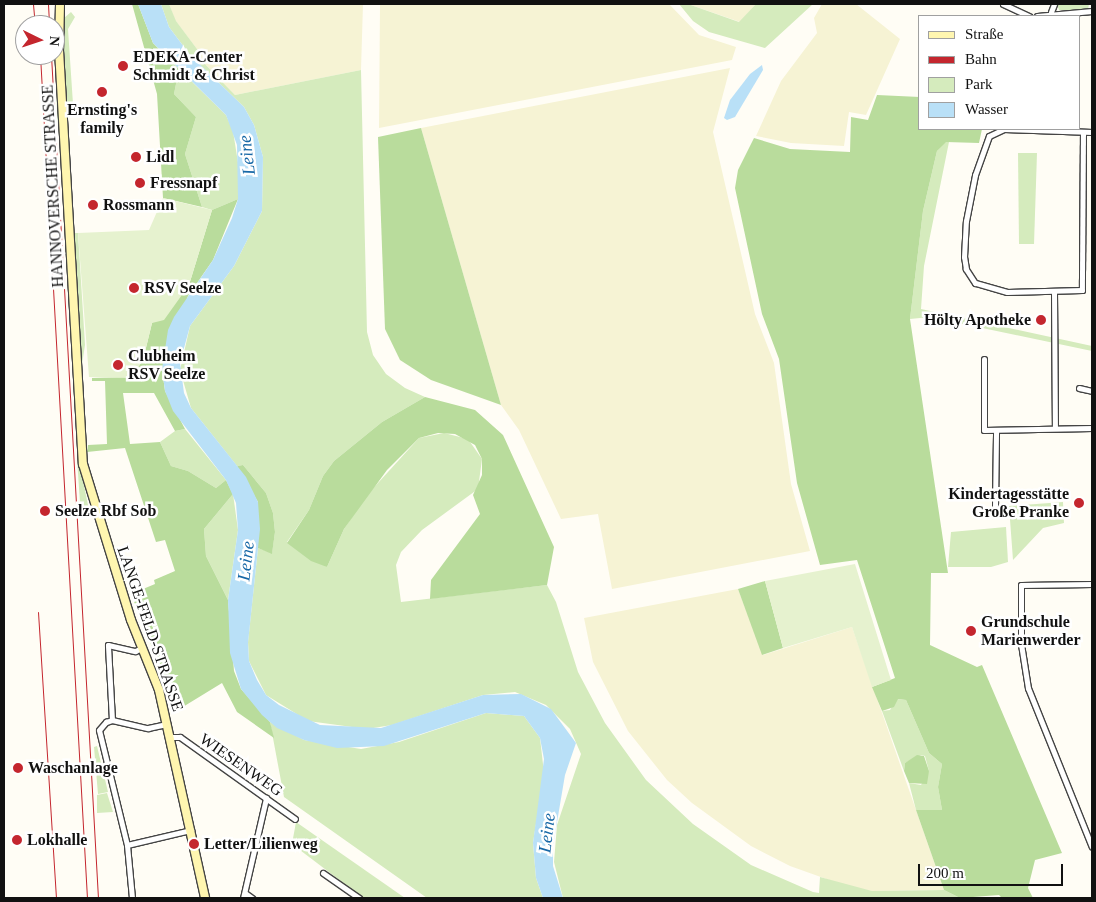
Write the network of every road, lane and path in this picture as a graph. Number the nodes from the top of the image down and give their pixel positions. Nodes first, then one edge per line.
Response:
1 (60, 4) edge
2 (1003, 4) edge
3 (1054, 4) edge
4 (1092, 11) edge
5 (1051, 12) junction
6 (1027, 15) edge
7 (1040, 15) edge
8 (1001, 130) edge
9 (1030, 130) edge
10 (1082, 132) junction
11 (1092, 132) edge
12 (1054, 292) junction
13 (984, 359) dead end
14 (76, 368) joint
15 (1079, 388) dead end
16 (1092, 391) edge
17 (1055, 428) junction
18 (1092, 428) edge
19 (996, 430) junction
20 (995, 506) dead end
21 (1092, 584) edge
22 (142, 648) junction
23 (112, 720) junction
24 (168, 724) junction
25 (171, 738) junction
26 (266, 798) junction
27 (295, 819) dead end
28 (191, 830) junction
29 (127, 845) junction
30 (1092, 847) edge
31 (323, 873) dead end
32 (244, 896) edge
33 (132, 898) edge
34 (205, 898) edge
35 (252, 898) edge
36 (358, 898) edge

1 - 14 street, HANNOVERSCHE STRASSE
2 - 6 street
3 - 5 street
4 - 5 street
5 - 7 street
8 - 12 street
9 - 10 street
10 - 11 street
10 - 12 street
12 - 17 street
13 - 19 street
14 - 22 street, LANGE-FELD-STRASSE
15 - 16 street
17 - 18 street
17 - 19 street
19 - 20 street
21 - 30 street
22 - 23 street
22 - 24 street, LANGE-FELD-STRASSE
23 - 24 street
23 - 29 street
24 - 25 street, LANGE-FELD-STRASSE
25 - 26 street, WIESENWEG
25 - 28 street, LANGE-FELD-STRASSE
26 - 27 street, WIESENWEG
26 - 32 street
28 - 29 street
28 - 34 street, LANGE-FELD-STRASSE
29 - 33 street
31 - 36 street
32 - 35 street

